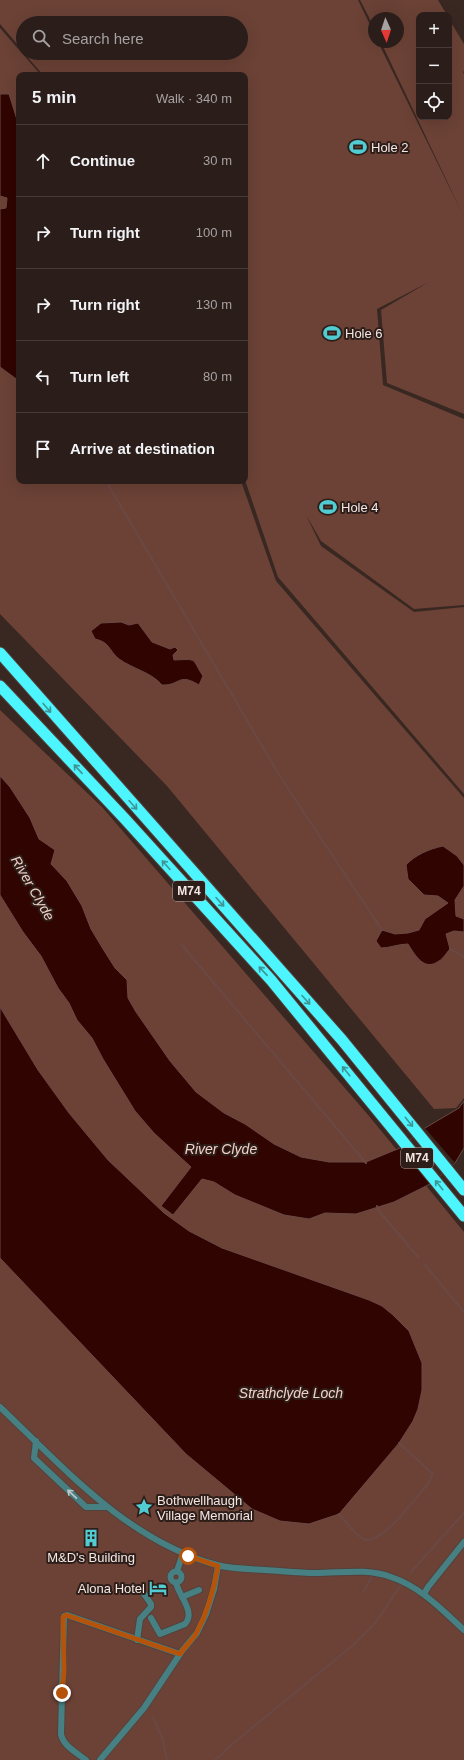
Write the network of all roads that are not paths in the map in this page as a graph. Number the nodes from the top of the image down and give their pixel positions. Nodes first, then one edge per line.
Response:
1 (0, 653) edge
2 (0, 657) edge
3 (22, 678) junction
4 (0, 686) edge
5 (464, 1190) edge
6 (464, 1216) edge
7 (0, 1407) edge
8 (36, 1442) junction
9 (106, 1507) junction
10 (464, 1542) edge
11 (183, 1553) junction
12 (218, 1566) junction
13 (199, 1590) dead end
14 (142, 1591) dead end
15 (424, 1594) junction
16 (182, 1597) junction
17 (151, 1618) dead end
18 (464, 1630) edge
19 (137, 1640) junction
20 (180, 1654) junction
21 (86, 1760) edge
22 (100, 1760) edge

1 - 3 highway
2 - 3 highway, M74
3 -> 5 highway, M74
6 -> 4 highway, M74
7 - 8 street
8 - 9 street
9 -> 8 street
9 - 11 street
10 - 15 street
11 - 12 street
11 - 16 street
12 - 15 street
12 - 20 street
13 - 16 street
14 - 19 street
15 - 18 street
16 - 17 street
19 - 20 street
19 - 21 street
20 - 22 street

